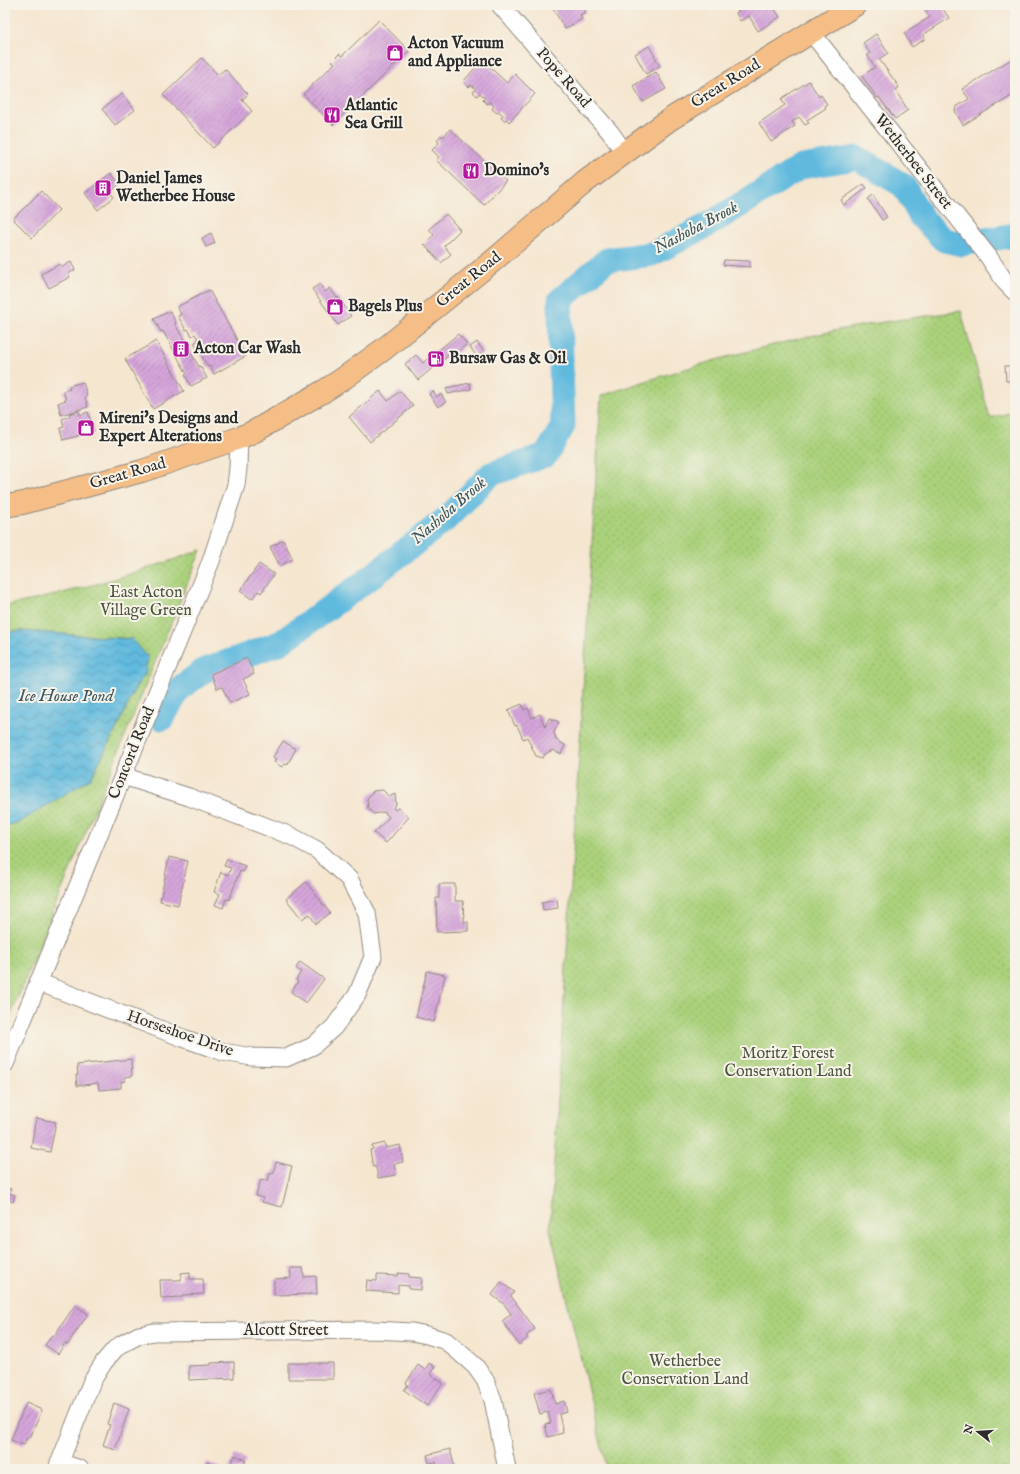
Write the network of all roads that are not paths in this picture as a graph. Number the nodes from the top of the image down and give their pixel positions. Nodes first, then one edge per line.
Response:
1 (500, 5) edge
2 (855, 5) edge
3 (811, 32) junction
4 (624, 152) junction
5 (1015, 292) edge
6 (239, 438) junction
7 (5, 506) edge
8 (123, 776) junction
9 (38, 982) junction
10 (5, 1064) edge
11 (58, 1465) edge
12 (80, 1469) edge
13 (507, 1469) edge

1 - 4 street, Pope Road
2 - 3 main road, Great Road
3 - 4 main road, Great Road
3 - 5 street, Wetherbee Street
4 - 6 main road, Great Road
6 - 7 main road, Great Road
6 - 8 street, Concord Road
8 - 9 street, Concord Road
8 - 9 street, Horseshoe Drive
9 - 10 street, Concord Road
11 - 12 street
11 - 13 street, Alcott Street

